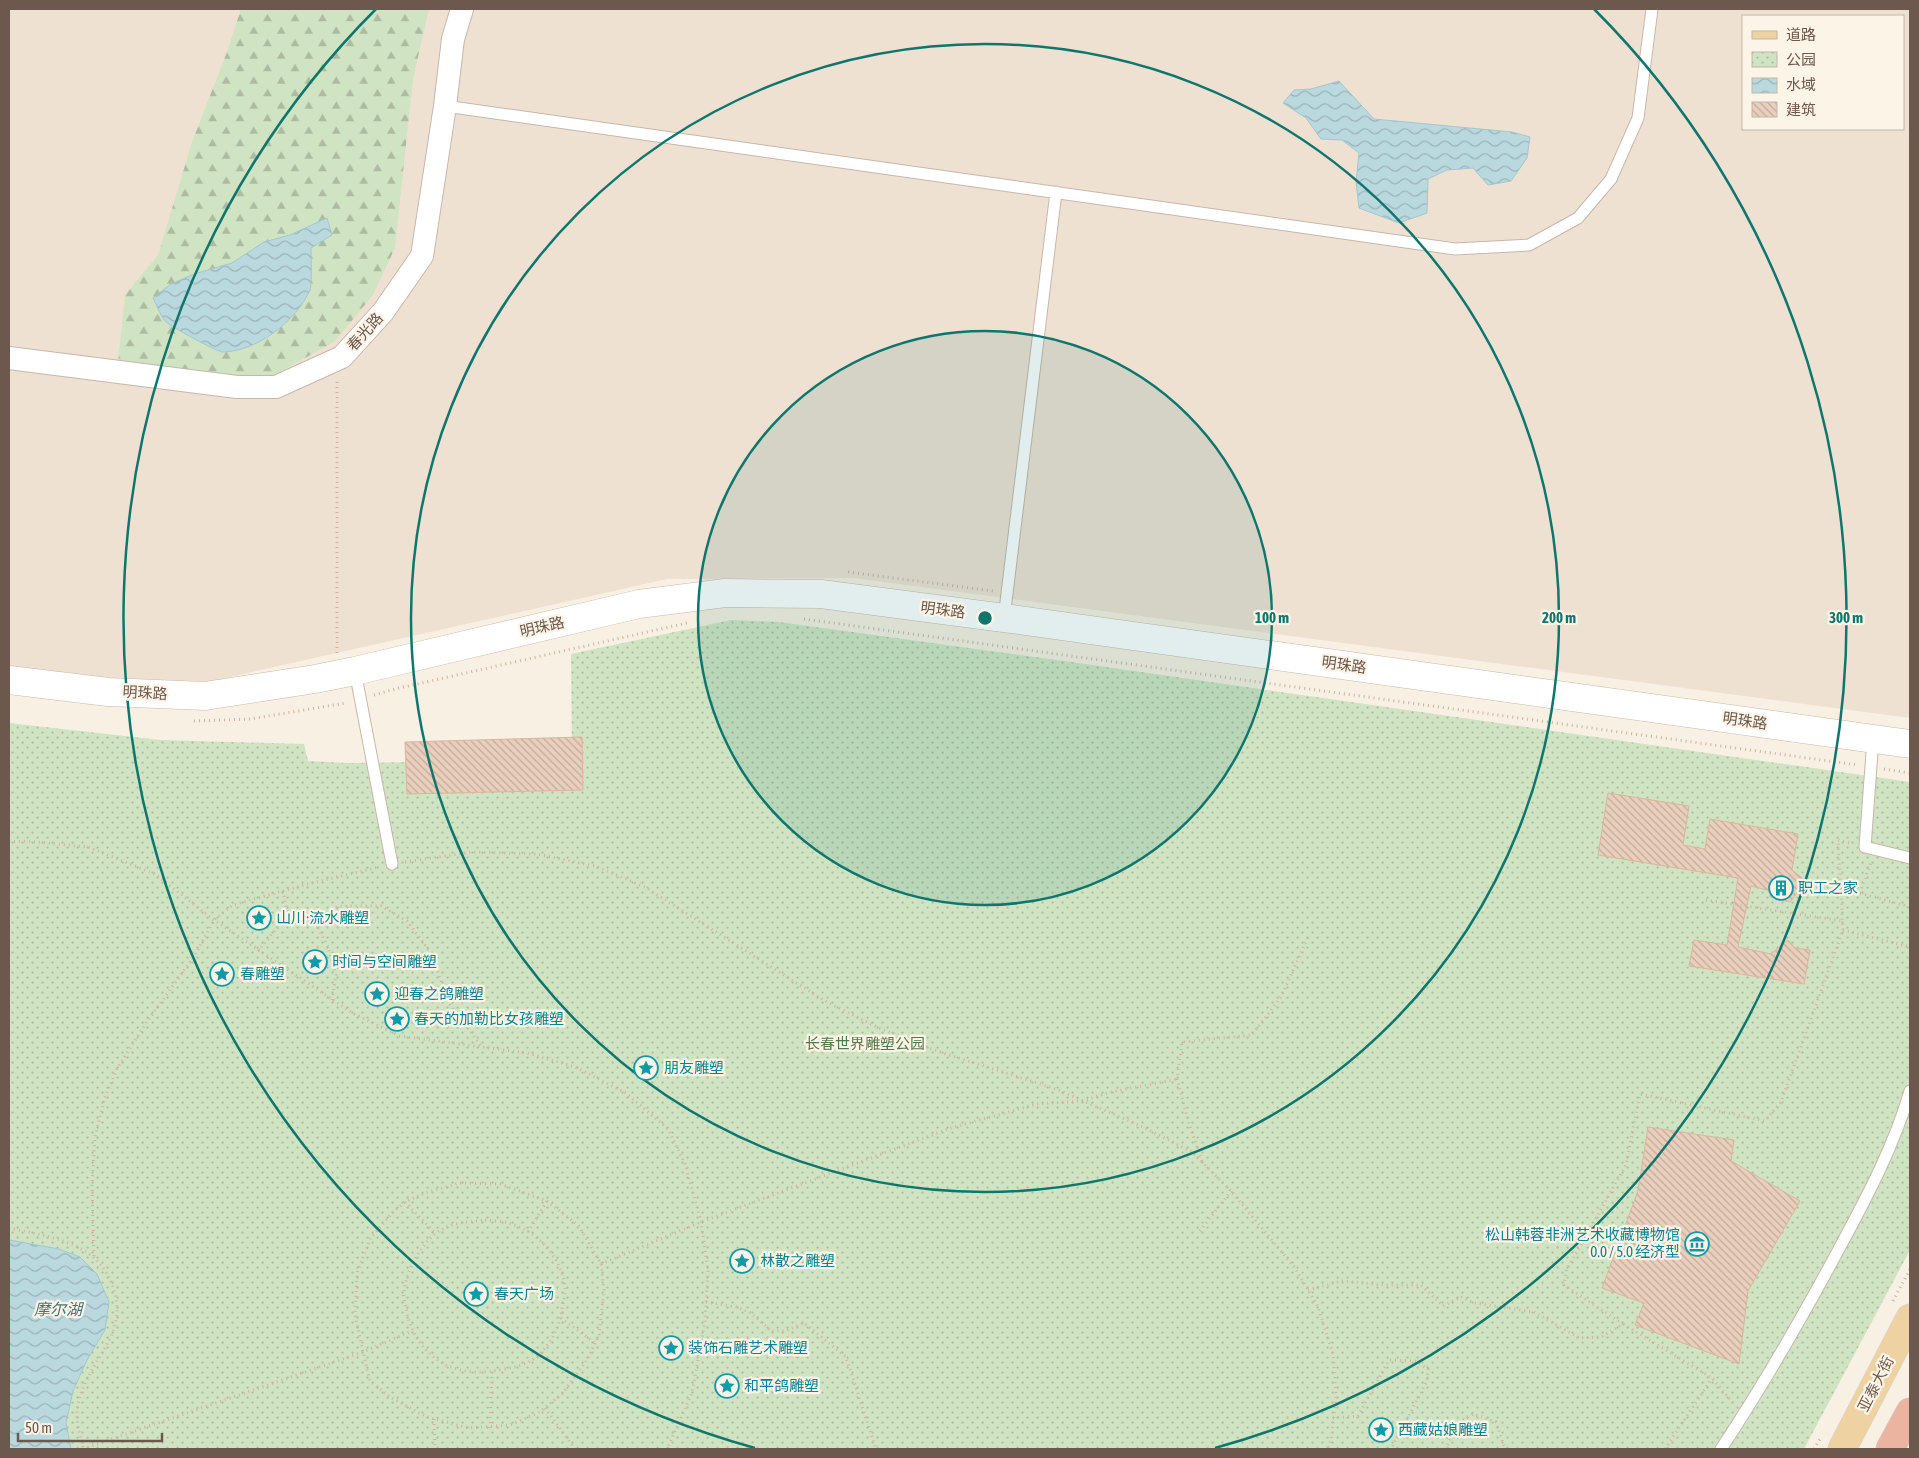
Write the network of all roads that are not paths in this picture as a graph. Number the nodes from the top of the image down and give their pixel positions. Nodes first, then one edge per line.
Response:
1 (462, 9) edge
2 (1652, 9) edge
3 (445, 106) junction
4 (1056, 192) junction
5 (9, 358) edge
6 (1005, 605) junction
7 (350, 663) junction
8 (9, 680) edge
9 (1873, 739) junction
10 (1910, 744) edge
11 (1910, 858) edge
12 (392, 864) road end
13 (1910, 1096) edge
14 (1910, 1318) edge
15 (1910, 1412) edge
16 (1721, 1449) edge
17 (1842, 1449) edge
18 (1890, 1449) edge

1 - 3 street, 春光路
2 - 4 lane
3 - 4 lane
3 - 5 street, 春光路
4 - 6 lane
6 - 7 street, 明珠路
6 - 9 street, 明珠路
7 - 8 street, 明珠路
7 - 12 lane
9 - 10 street, 明珠路
9 - 11 lane
13 - 16 lane
14 - 17 main road, 亚泰大街
15 - 18 highway

